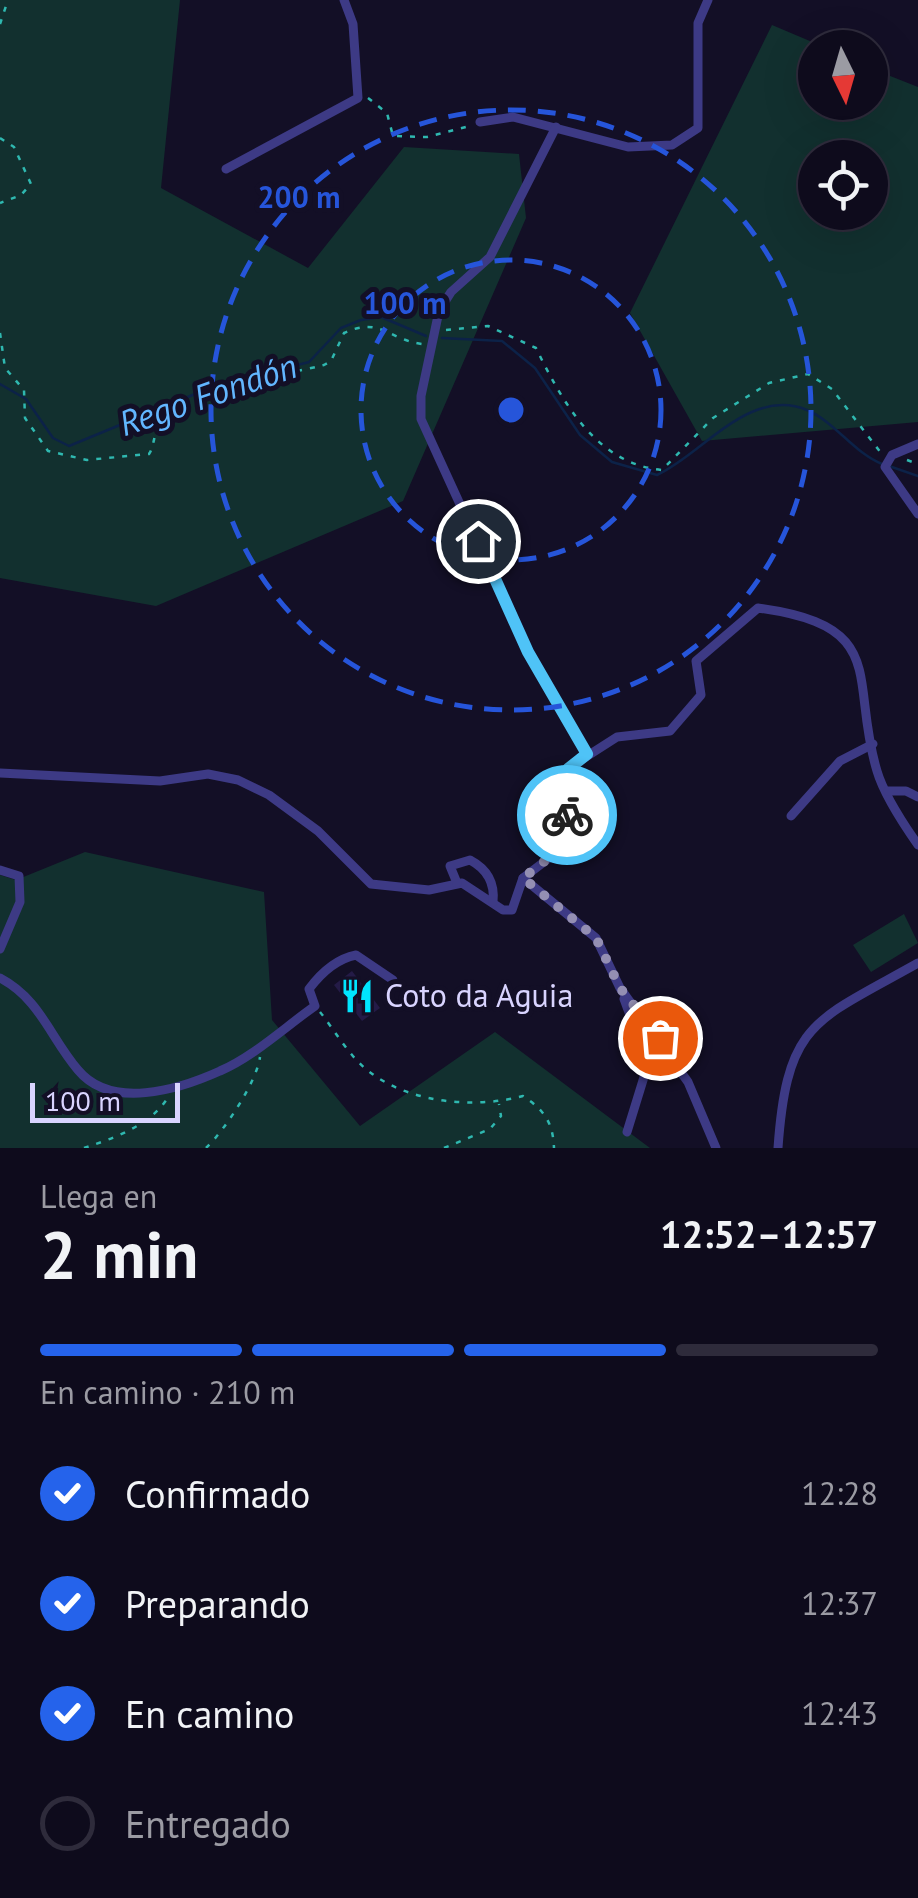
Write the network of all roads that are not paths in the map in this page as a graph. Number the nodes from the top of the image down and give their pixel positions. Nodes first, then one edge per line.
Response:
1 (344, 0) edge
2 (708, 0) edge
3 (480, 122) road end
4 (556, 128) junction
5 (226, 170) dead end
6 (918, 444) edge
7 (918, 514) edge
8 (873, 744) junction
9 (587, 754) junction
10 (0, 772) edge
11 (888, 791) junction
12 (918, 797) edge
13 (791, 816) dead end
14 (918, 845) edge
15 (0, 870) edge
16 (523, 878) junction
17 (458, 883) junction
18 (493, 902) junction
19 (0, 950) edge
20 (918, 963) edge
21 (0, 978) edge
22 (393, 980) dead end
23 (620, 988) junction
24 (627, 1132) dead end
25 (716, 1148) edge
26 (778, 1148) edge

1 - 5 street
2 - 4 street
3 - 4 street
4 - 9 street
6 - 7 street
8 - 9 street
8 - 11 street
8 - 13 street
9 - 16 street
10 - 17 street
11 - 12 street
11 - 14 street
15 - 19 street
16 - 18 street
16 - 23 street
17 - 18 street
17 - 18 street
20 - 26 street
21 - 22 street
23 - 24 street
23 - 25 street

